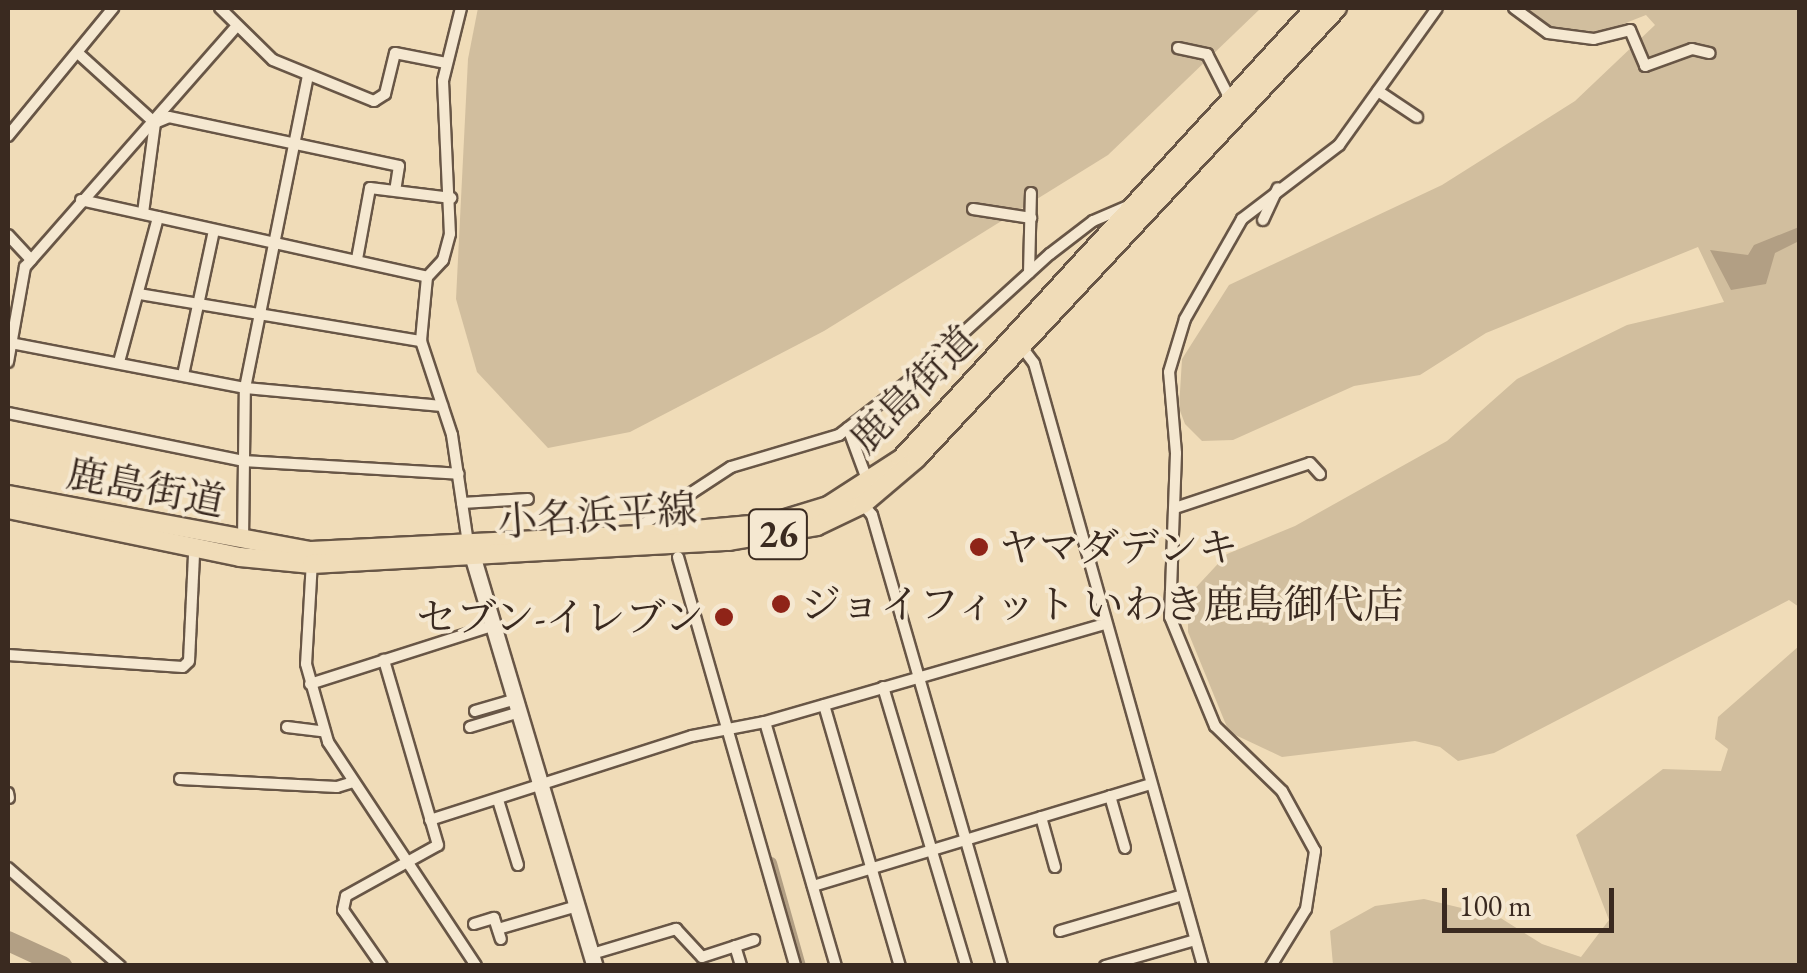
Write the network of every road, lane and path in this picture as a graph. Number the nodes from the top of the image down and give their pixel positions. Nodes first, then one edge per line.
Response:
1 (114, 8) edge
2 (220, 8) edge
3 (461, 8) edge
4 (1315, 8) edge
5 (1337, 8) edge
6 (1437, 8) edge
7 (1514, 8) edge
8 (236, 27) junction
9 (1178, 48) dead end
10 (1710, 53) dead end
11 (78, 54) junction
12 (446, 62) junction
13 (308, 76) junction
14 (1378, 92) junction
15 (1230, 99) junction
16 (1417, 118) dead end
17 (155, 123) junction
18 (8, 136) edge
19 (291, 144) junction
20 (1278, 188) junction
21 (395, 190) junction
22 (1032, 193) dead end
23 (451, 198) junction
24 (81, 200) junction
25 (1133, 204) junction
26 (973, 210) dead end
27 (143, 213) junction
28 (158, 217) junction
29 (1031, 218) junction
30 (1263, 220) dead end
31 (214, 230) junction
32 (8, 235) edge
33 (272, 244) junction
34 (357, 259) junction
35 (31, 260) junction
36 (1029, 273) junction
37 (427, 278) junction
38 (139, 294) junction
39 (198, 305) junction
40 (259, 316) junction
41 (11, 318) edge
42 (421, 341) junction
43 (11, 342) junction
44 (1019, 343) junction
45 (8, 362) edge
46 (118, 362) junction
47 (183, 375) junction
48 (245, 388) junction
49 (442, 406) junction
50 (8, 413) edge
51 (848, 428) junction
52 (242, 461) junction
53 (460, 474) junction
54 (1320, 474) dead end
55 (862, 494) junction
56 (8, 495) edge
57 (528, 499) dead end
58 (462, 504) junction
59 (1176, 508) junction
60 (8, 509) edge
61 (640, 535) junction
62 (242, 549) junction
63 (471, 552) junction
64 (194, 554) dead end
65 (678, 556) dead end
66 (312, 557) junction
67 (1106, 624) junction
68 (495, 626) junction
69 (8, 654) edge
70 (384, 660) junction
71 (918, 678) junction
72 (310, 684) junction
73 (883, 687) junction
74 (824, 705) junction
75 (518, 706) junction
76 (475, 711) dead end
77 (765, 722) junction
78 (287, 727) dead end
79 (470, 727) dead end
80 (727, 729) junction
81 (325, 732) junction
82 (180, 779) dead end
83 (353, 782) junction
84 (541, 784) junction
85 (1151, 784) junction
86 (1110, 796) junction
87 (498, 800) junction
88 (1040, 817) junction
89 (430, 820) junction
90 (966, 840) junction
91 (1125, 848) dead end
92 (930, 850) junction
93 (404, 859) junction
94 (518, 865) dead end
95 (1055, 867) dead end
96 (8, 868) edge
97 (871, 868) junction
98 (813, 886) junction
99 (1183, 895) junction
100 (576, 906) junction
101 (474, 924) dead end
102 (1060, 931) dead end
103 (754, 940) dead end
104 (1196, 940) junction
105 (735, 946) junction
106 (593, 960) edge
107 (120, 966) edge
108 (382, 966) edge
109 (476, 966) edge
110 (741, 966) edge
111 (795, 966) edge
112 (836, 966) edge
113 (900, 966) edge
114 (966, 966) edge
115 (1002, 966) edge
116 (1105, 966) edge
117 (1203, 966) edge
118 (1271, 966) edge

1 - 11 street
2 - 8 street
3 - 12 street
4 - 15 main road, 鹿島街道 / 26
5 - 44 main road, 小名浜平線 / 26
6 - 14 street
7 - 10 street
8 - 13 street
8 - 17 street
9 - 15 street
11 - 17 street
11 - 18 street
12 - 13 street
12 - 23 street
13 - 19 street
14 - 16 street
14 - 20 street
15 - 25 main road, 鹿島街道 / 26
17 - 19 street
17 - 24 street
17 - 27 street
19 - 21 street
19 - 33 street
20 - 30 street
20 - 59 street
21 - 23 street
21 - 34 street
22 - 29 street
23 - 37 street
24 - 27 street
24 - 35 street
25 - 36 street
25 - 44 main road, 鹿島街道 / 26
26 - 29 street
27 - 28 street
28 - 31 street
28 - 38 street
29 - 36 street
31 - 33 street
31 - 39 street
32 - 35 street
33 - 34 street
33 - 40 street
34 - 37 street
35 - 41 street
36 - 51 street
37 - 42 street
38 - 39 street
38 - 46 street
39 - 40 street
39 - 47 street
40 - 42 street
40 - 48 street
41 - 43 street
42 - 49 street
43 - 45 street
43 - 46 street
44 - 55 main road, 小名浜平線 / 26
44 - 67 street
46 - 47 street
47 - 48 street
48 - 49 street
48 - 52 street
49 - 53 street
50 - 52 street
51 - 55 street
51 - 61 street
52 - 53 street
52 - 62 street
53 - 58 street
54 - 59 street
55 - 61 main road, 鹿島街道 / 26
55 - 63 main road, 小名浜平線 / 26
55 - 71 street
56 - 62 main road, 鹿島街道 / 26
57 - 58 street
58 - 63 street
59 - 118 street
60 - 62 main road, 小名浜平線 / 26
61 - 63 main road, 鹿島街道 / 26
62 - 66 main road, 小名浜平線 / 26
63 - 66 main road, 小名浜平線 / 26
63 - 68 street
64 - 69 street
65 - 80 street
66 - 72 street
67 - 71 street
67 - 85 street
68 - 70 street
68 - 75 street
70 - 72 street
70 - 89 street
71 - 73 street
71 - 90 street
72 - 81 street
73 - 74 street
73 - 92 street
74 - 77 street
74 - 97 street
75 - 76 street
75 - 79 street
75 - 84 street
77 - 80 street
77 - 98 street
78 - 81 street
80 - 84 street
80 - 111 street
81 - 83 street
82 - 83 street
83 - 93 street
84 - 87 street
84 - 100 street
85 - 86 street
85 - 99 street
86 - 88 street
86 - 91 street
87 - 89 street
87 - 94 street
88 - 90 street
88 - 95 street
89 - 93 street
90 - 92 street
90 - 115 street
92 - 97 street
92 - 114 street
93 - 108 street
93 - 109 street
96 - 107 street
97 - 98 street
97 - 113 street
98 - 112 street
99 - 102 street
99 - 104 street
100 - 101 street
100 - 106 street
103 - 105 street
104 - 116 street
104 - 117 street
105 - 106 street
105 - 110 street

